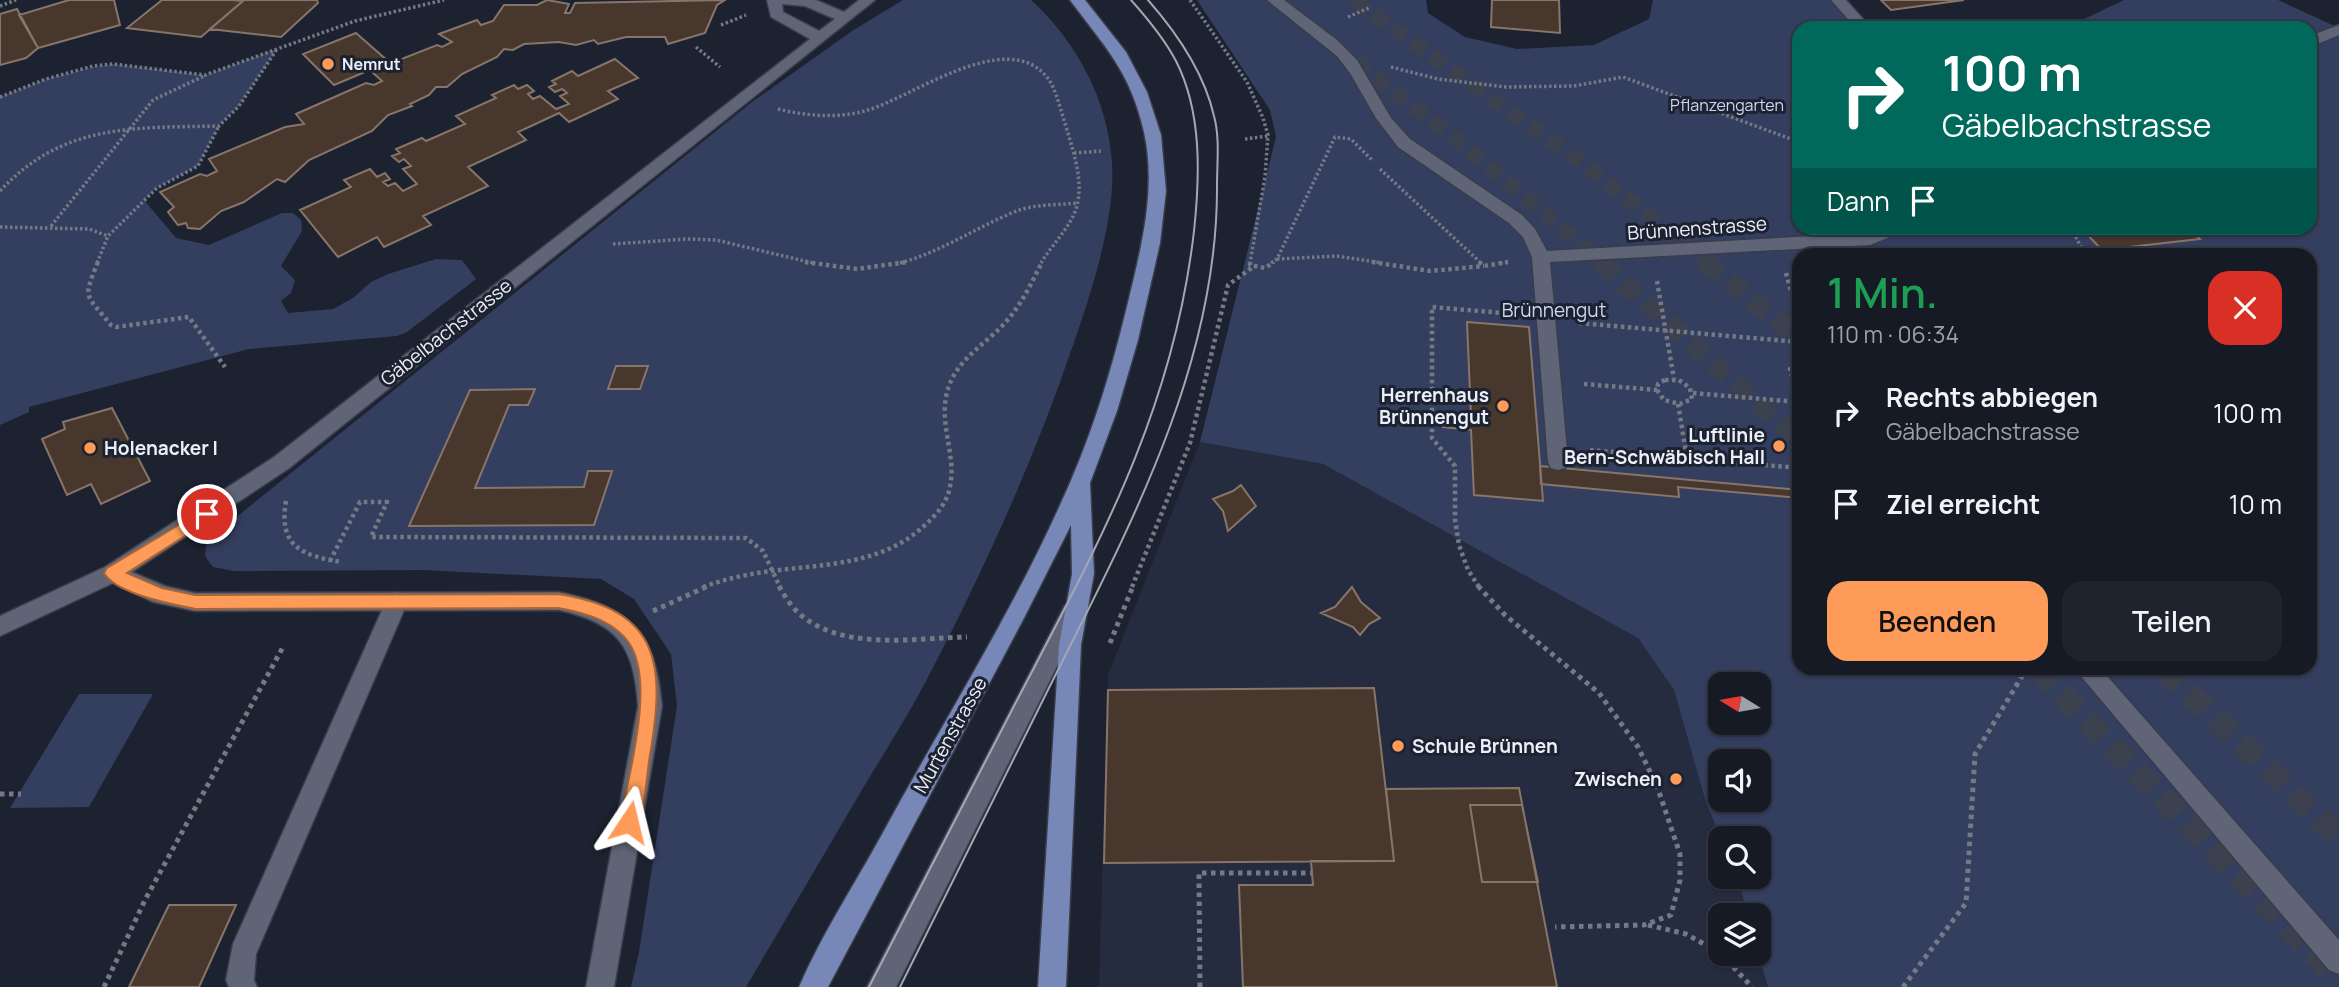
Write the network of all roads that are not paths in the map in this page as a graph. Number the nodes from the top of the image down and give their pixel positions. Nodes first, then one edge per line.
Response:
1 (774, 0) edge
2 (784, 0) edge
3 (867, 0) edge
4 (1077, 0) edge
5 (1274, 0) edge
6 (1838, 0) edge
7 (844, 17) junction
8 (1858, 21) edge
9 (2339, 29) edge
10 (818, 37) junction
11 (2317, 39) edge
12 (1888, 235) edge
13 (1874, 247) edge
14 (1541, 257) junction
15 (1558, 454) road end
16 (1081, 480) junction
17 (113, 573) junction
18 (397, 601) junction
19 (1076, 608) junction
20 (0, 626) edge
21 (2091, 675) edge
22 (2339, 960) edge
23 (243, 987) edge
24 (600, 987) edge
25 (813, 987) edge
26 (881, 987) edge
27 (1052, 987) edge

1 - 10 street
2 - 7 street
3 - 7 street, Gäbelbachstrasse
4 - 16 main road, Murtenstrasse
5 - 14 street
6 - 8 street
7 - 10 street, Gäbelbachstrasse
9 - 11 street
10 - 17 street, Gäbelbachstrasse
12 - 13 street, Brünnenstrasse
13 - 14 street, Brünnenstrasse
14 - 15 street
16 - 19 main road, Murtenstrasse
16 - 25 main road, Murtenstrasse
17 - 18 street
17 - 20 street, Gäbelbachstrasse
18 - 23 street
18 - 24 street
19 - 26 street
19 - 27 main road, Murtenstrasse
21 - 22 street

